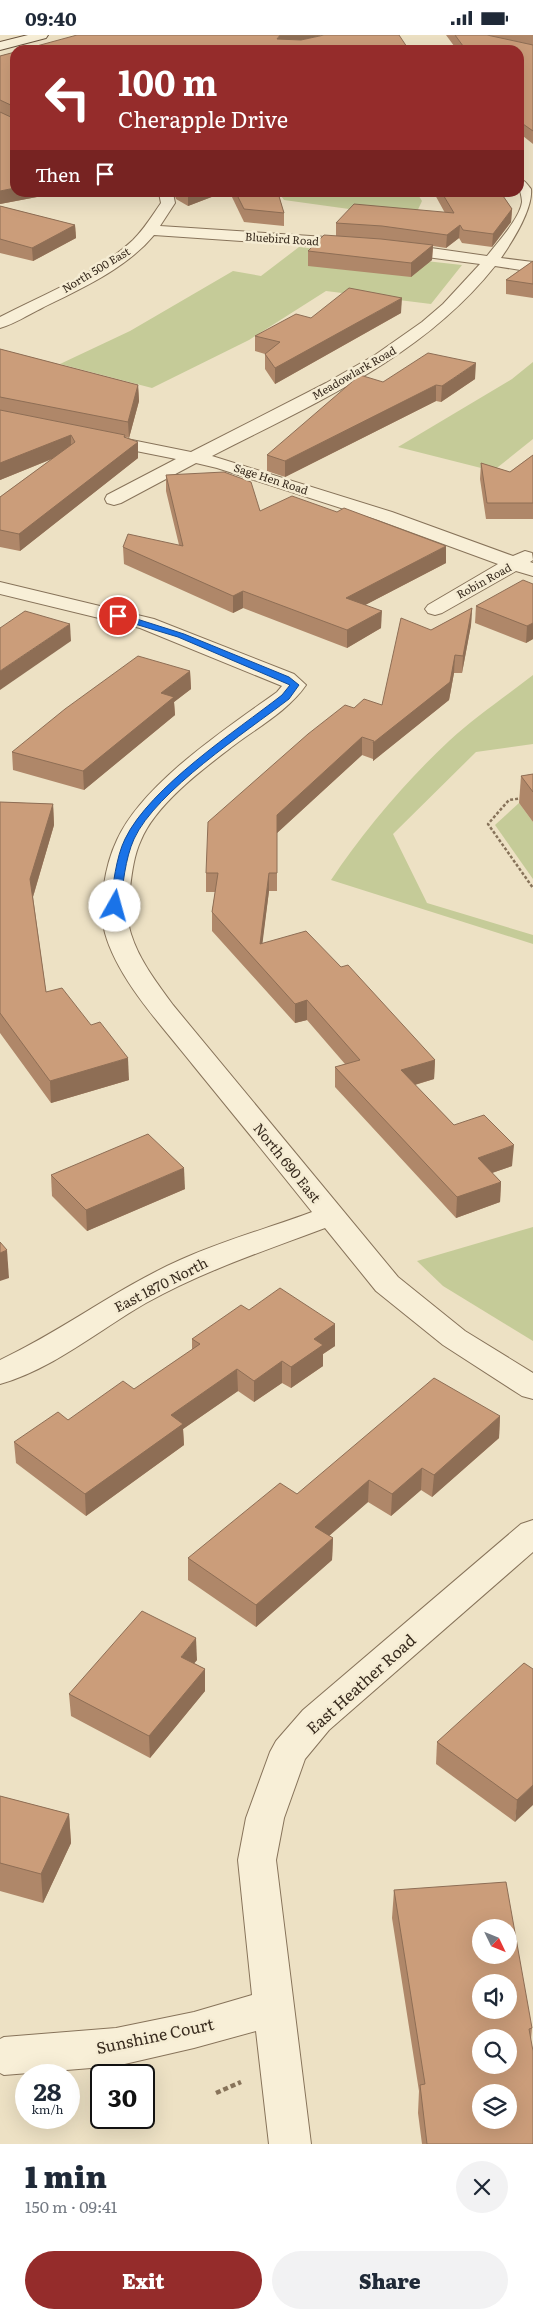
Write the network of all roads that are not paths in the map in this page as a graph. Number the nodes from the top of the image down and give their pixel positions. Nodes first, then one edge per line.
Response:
1 (42, 35) edge
2 (0, 46) edge
3 (524, 190) edge
4 (167, 197) edge
5 (150, 230) junction
6 (490, 262) junction
7 (533, 267) edge
8 (0, 323) edge
9 (83, 435) edge
10 (195, 457) junction
11 (114, 499) dead end
12 (533, 553) edge
13 (524, 567) edge
14 (0, 588) edge
15 (435, 609) dead end
16 (330, 1216) junction
17 (0, 1373) edge
18 (533, 1388) edge
19 (533, 1533) edge
20 (275, 2007) junction
21 (4, 2056) dead end
22 (290, 2144) edge

1 - 2 street
3 - 6 street, Meadowlark Road
4 - 5 street, North 500 East
5 - 6 street, Bluebird Road
5 - 8 street, North 500 East
6 - 7 street, Bluebird Road
6 - 10 street, Meadowlark Road
9 - 10 street, Sage Hen Road
10 - 11 street, Meadowlark Road
10 - 13 street, Sage Hen Road
12 - 13 street, Robin Road
13 - 15 street, Robin Road
14 - 16 street, North 690 East
16 - 17 street, East 1870 North
16 - 18 street, North 690 East
19 - 20 street, East Heather Road
20 - 21 street, Sunshine Court
20 - 22 street, East Heather Road

